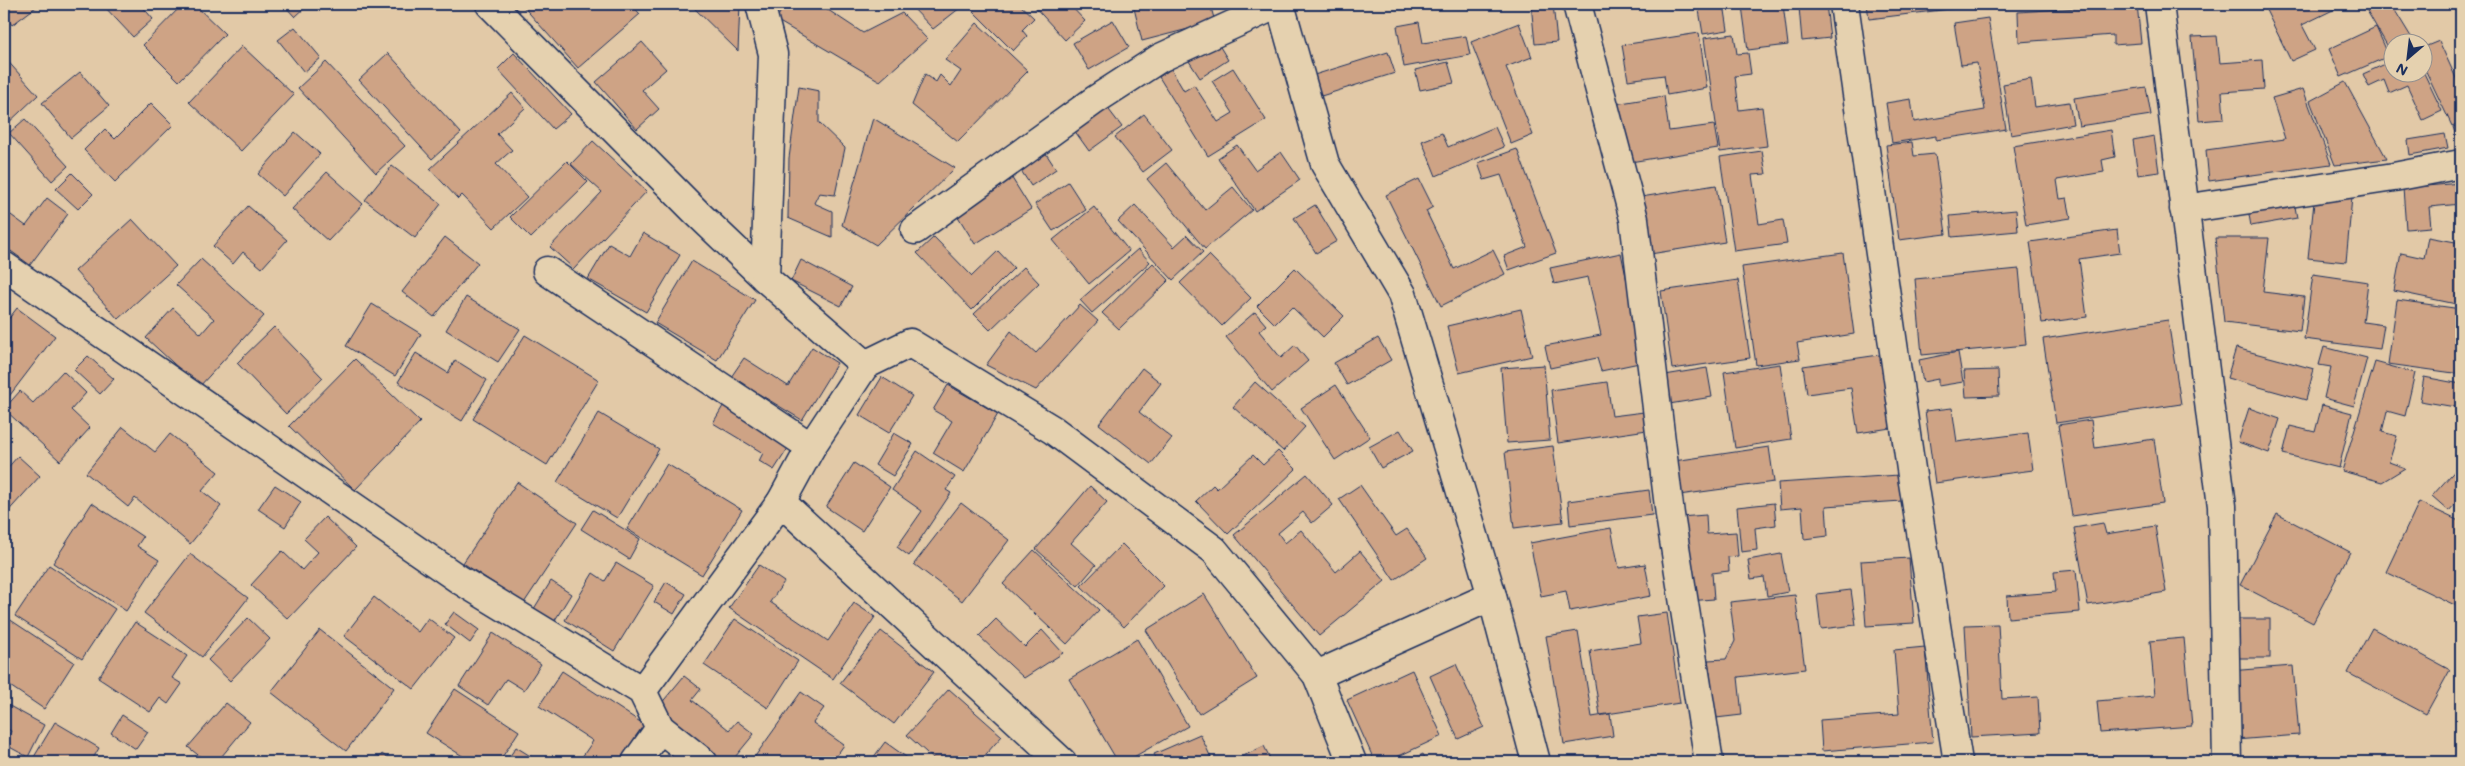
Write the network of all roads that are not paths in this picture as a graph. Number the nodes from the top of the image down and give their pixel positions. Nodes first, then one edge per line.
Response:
1 (490, 4) edge
2 (760, 4) edge
3 (1279, 4) edge
4 (1577, 4) edge
5 (1844, 4) edge
6 (2159, 4) edge
7 (2461, 164) edge
8 (2184, 209) junction
9 (915, 230) dead end
10 (4, 266) edge
11 (547, 271) dead end
12 (765, 278) junction
13 (865, 366) junction
14 (811, 447) junction
15 (781, 502) junction
16 (1492, 596) junction
17 (1317, 675) junction
18 (642, 691) junction
19 (660, 728) junction
20 (636, 762) edge
21 (704, 762) edge
22 (1062, 762) edge
23 (1352, 762) edge
24 (1536, 762) edge
25 (1709, 762) edge
26 (1958, 762) edge
27 (2227, 762) edge

1 - 12 street
2 - 12 street
3 - 9 street
3 - 16 street
4 - 25 street
5 - 26 street
6 - 8 street
7 - 8 street
8 - 27 street
10 - 18 street
11 - 14 street
12 - 13 street
13 - 14 street
13 - 17 street
14 - 15 street
15 - 18 street
15 - 22 street
16 - 17 street
16 - 24 street
17 - 23 street
18 - 19 street
19 - 20 street
19 - 21 street

